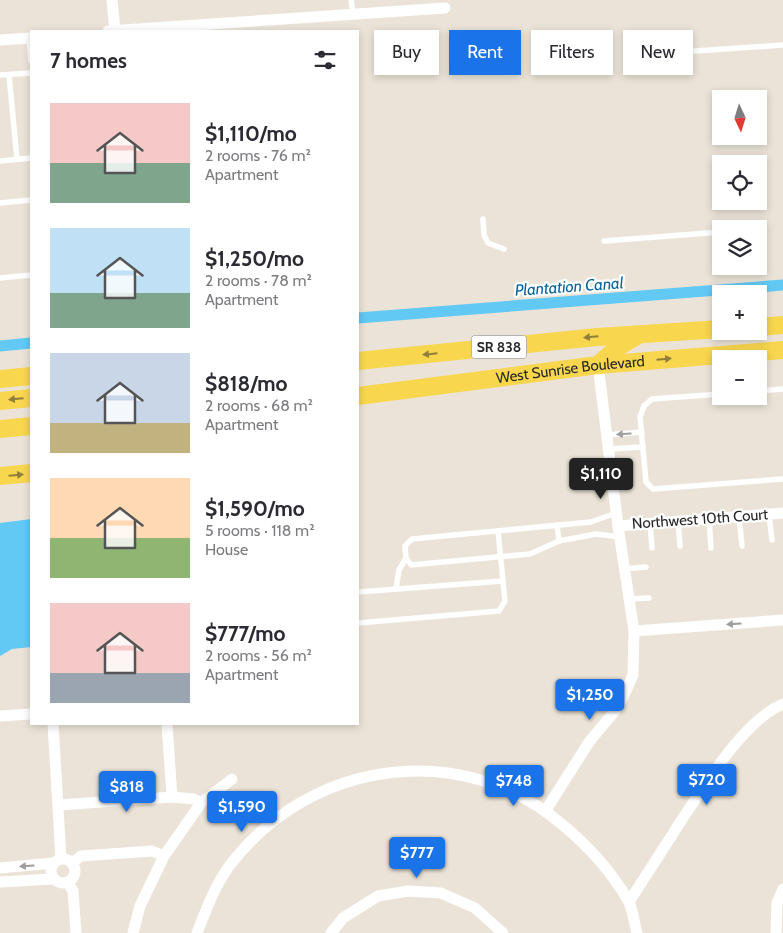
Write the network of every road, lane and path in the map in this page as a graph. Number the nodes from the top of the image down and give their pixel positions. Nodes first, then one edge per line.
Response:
1 (112, 0) edge
2 (351, 0) edge
3 (444, 4) edge
4 (353, 14) junction
5 (115, 30) edge
6 (129, 30) edge
7 (30, 38) edge
8 (0, 40) edge
9 (783, 45) edge
10 (693, 51) edge
11 (30, 73) edge
12 (10, 75) junction
13 (0, 76) edge
14 (30, 158) edge
15 (17, 159) junction
16 (0, 161) edge
17 (30, 200) edge
18 (0, 203) edge
19 (483, 219) dead end
20 (712, 233) edge
21 (604, 241) dead end
22 (504, 249) dead end
23 (30, 275) edge
24 (0, 278) edge
25 (783, 325) edge
26 (767, 326) edge
27 (712, 330) edge
28 (640, 334) junction
29 (783, 350) edge
30 (359, 360) edge
31 (598, 365) junction
32 (30, 376) edge
33 (0, 379) edge
34 (783, 389) edge
35 (767, 390) edge
36 (712, 395) edge
37 (30, 398) edge
38 (359, 398) edge
39 (0, 401) edge
40 (30, 426) edge
41 (0, 429) edge
42 (642, 432) junction
43 (606, 435) junction
44 (643, 447) junction
45 (608, 449) junction
46 (30, 473) edge
47 (0, 476) edge
48 (783, 479) edge
49 (616, 513) junction
50 (783, 513) edge
51 (769, 514) junction
52 (740, 516) junction
53 (709, 519) junction
54 (678, 521) junction
55 (650, 523) junction
56 (557, 525) junction
57 (498, 531) junction
58 (619, 531) junction
59 (772, 540) dead end
60 (559, 541) junction
61 (680, 546) dead end
62 (742, 546) dead end
63 (652, 548) dead end
64 (711, 548) dead end
65 (500, 557) junction
66 (406, 558) junction
67 (646, 567) dead end
68 (624, 569) junction
69 (503, 581) junction
70 (396, 589) junction
71 (359, 592) edge
72 (649, 598) dead end
73 (629, 599) junction
74 (783, 620) edge
75 (359, 623) edge
76 (634, 631) junction
77 (783, 704) edge
78 (30, 714) edge
79 (0, 716) edge
80 (54, 725) edge
81 (167, 725) edge
82 (232, 779) dead end
83 (172, 797) junction
84 (201, 803) junction
85 (59, 805) junction
86 (546, 810) junction
87 (164, 856) junction
88 (57, 861) junction
89 (72, 863) junction
90 (0, 868) edge
91 (53, 879) junction
92 (0, 882) edge
93 (67, 882) junction
94 (783, 890) edge
95 (629, 902) junction
96 (76, 933) edge
97 (133, 933) edge
98 (197, 933) edge
99 (331, 933) edge
100 (503, 933) edge
101 (637, 933) edge
102 (776, 933) edge

1 - 5 street
2 - 4 lane
3 - 4 street
4 - 6 street
7 - 8 street
9 - 10 lane
11 - 12 lane
12 - 13 lane
12 - 15 lane
14 - 15 lane
15 - 16 lane
17 - 18 lane
19 - 22 lane
20 - 21 lane
23 - 24 lane
25 - 26 main road
27 - 28 main road, West Sunrise Boulevard / SR 838
28 -> 30 main road, West Sunrise Boulevard / SR 838
28 - 31 main road
31 -> 29 main road, West Sunrise Boulevard / SR 838
31 - 38 main road, West Sunrise Boulevard / SR 838
31 - 43 street
32 - 33 main road
34 - 35 lane
36 - 42 lane
37 -> 39 main road
40 - 41 main road
42 -> 43 lane
42 - 44 lane
43 - 45 street
44 - 45 lane
44 - 48 lane
45 - 49 street
47 -> 46 main road
49 - 56 lane
49 - 58 street
50 - 51 street, Northwest 10th Court
51 - 52 street, Northwest 10th Court
51 - 59 lane
52 - 53 street, Northwest 10th Court
52 - 62 lane
53 - 54 street, Northwest 10th Court
53 - 64 lane
54 - 55 street, Northwest 10th Court
54 - 61 lane
55 - 58 street, Northwest 10th Court
55 - 63 lane
56 - 57 lane
56 - 60 lane
57 - 65 lane
57 - 66 lane
58 - 60 lane
58 - 68 street
60 - 65 lane
65 - 66 lane
65 - 69 lane
66 - 70 lane
67 - 68 lane
68 - 73 street
69 - 70 lane
69 - 75 lane
70 - 71 lane
72 - 73 lane
73 - 76 street
74 -> 76 street
76 - 86 street
77 - 95 street
78 - 79 street
80 - 85 street
81 - 83 street
82 - 84 street
83 - 84 street
83 - 85 street
84 - 87 street
85 - 88 street
86 - 95 street
86 - 98 street
87 - 89 street
87 - 97 street
88 - 89 street
88 -> 90 street
88 - 91 street
89 - 93 street
91 - 92 street
91 - 93 street
93 - 96 street
94 - 102 street
95 - 101 street
99 - 100 street

